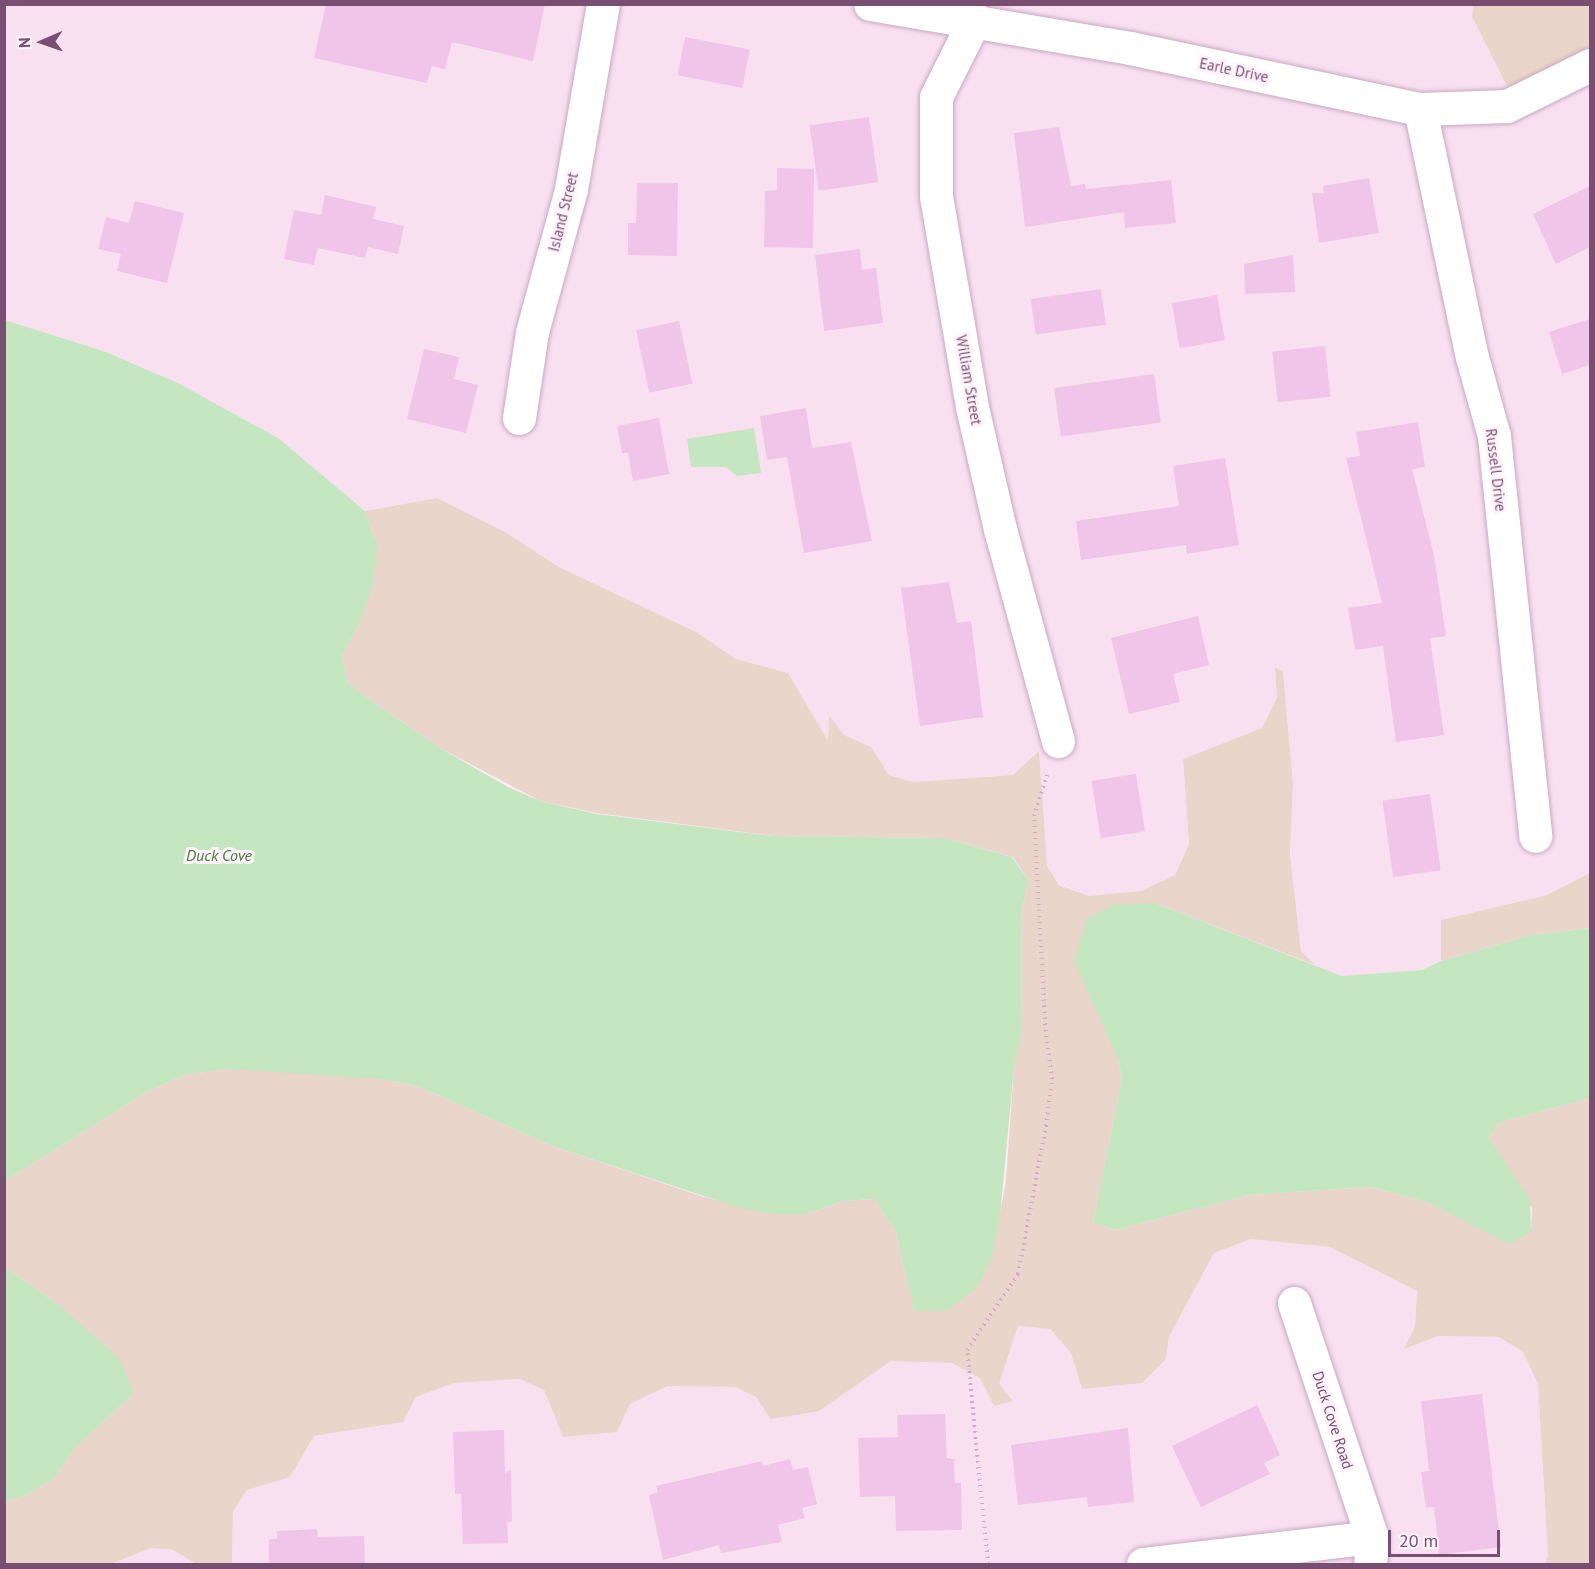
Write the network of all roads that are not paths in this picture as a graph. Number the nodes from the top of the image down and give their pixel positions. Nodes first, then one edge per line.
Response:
1 (603, 4) edge
2 (870, 4) edge
3 (975, 19) junction
4 (1590, 65) edge
5 (1420, 109) junction
6 (519, 418) dead end
7 (1058, 741) road end
8 (1535, 836) dead end
9 (1294, 1303) dead end
10 (1371, 1551) edge
11 (1143, 1564) edge

1 - 6 street, Island Street
2 - 3 street, Earle Drive
3 - 5 street, Earle Drive
3 - 7 street, William Street
4 - 5 street, Earle Drive
5 - 8 street, Russell Drive
9 - 10 street, Duck Cove Road
10 - 11 street, Duck Cove Road

